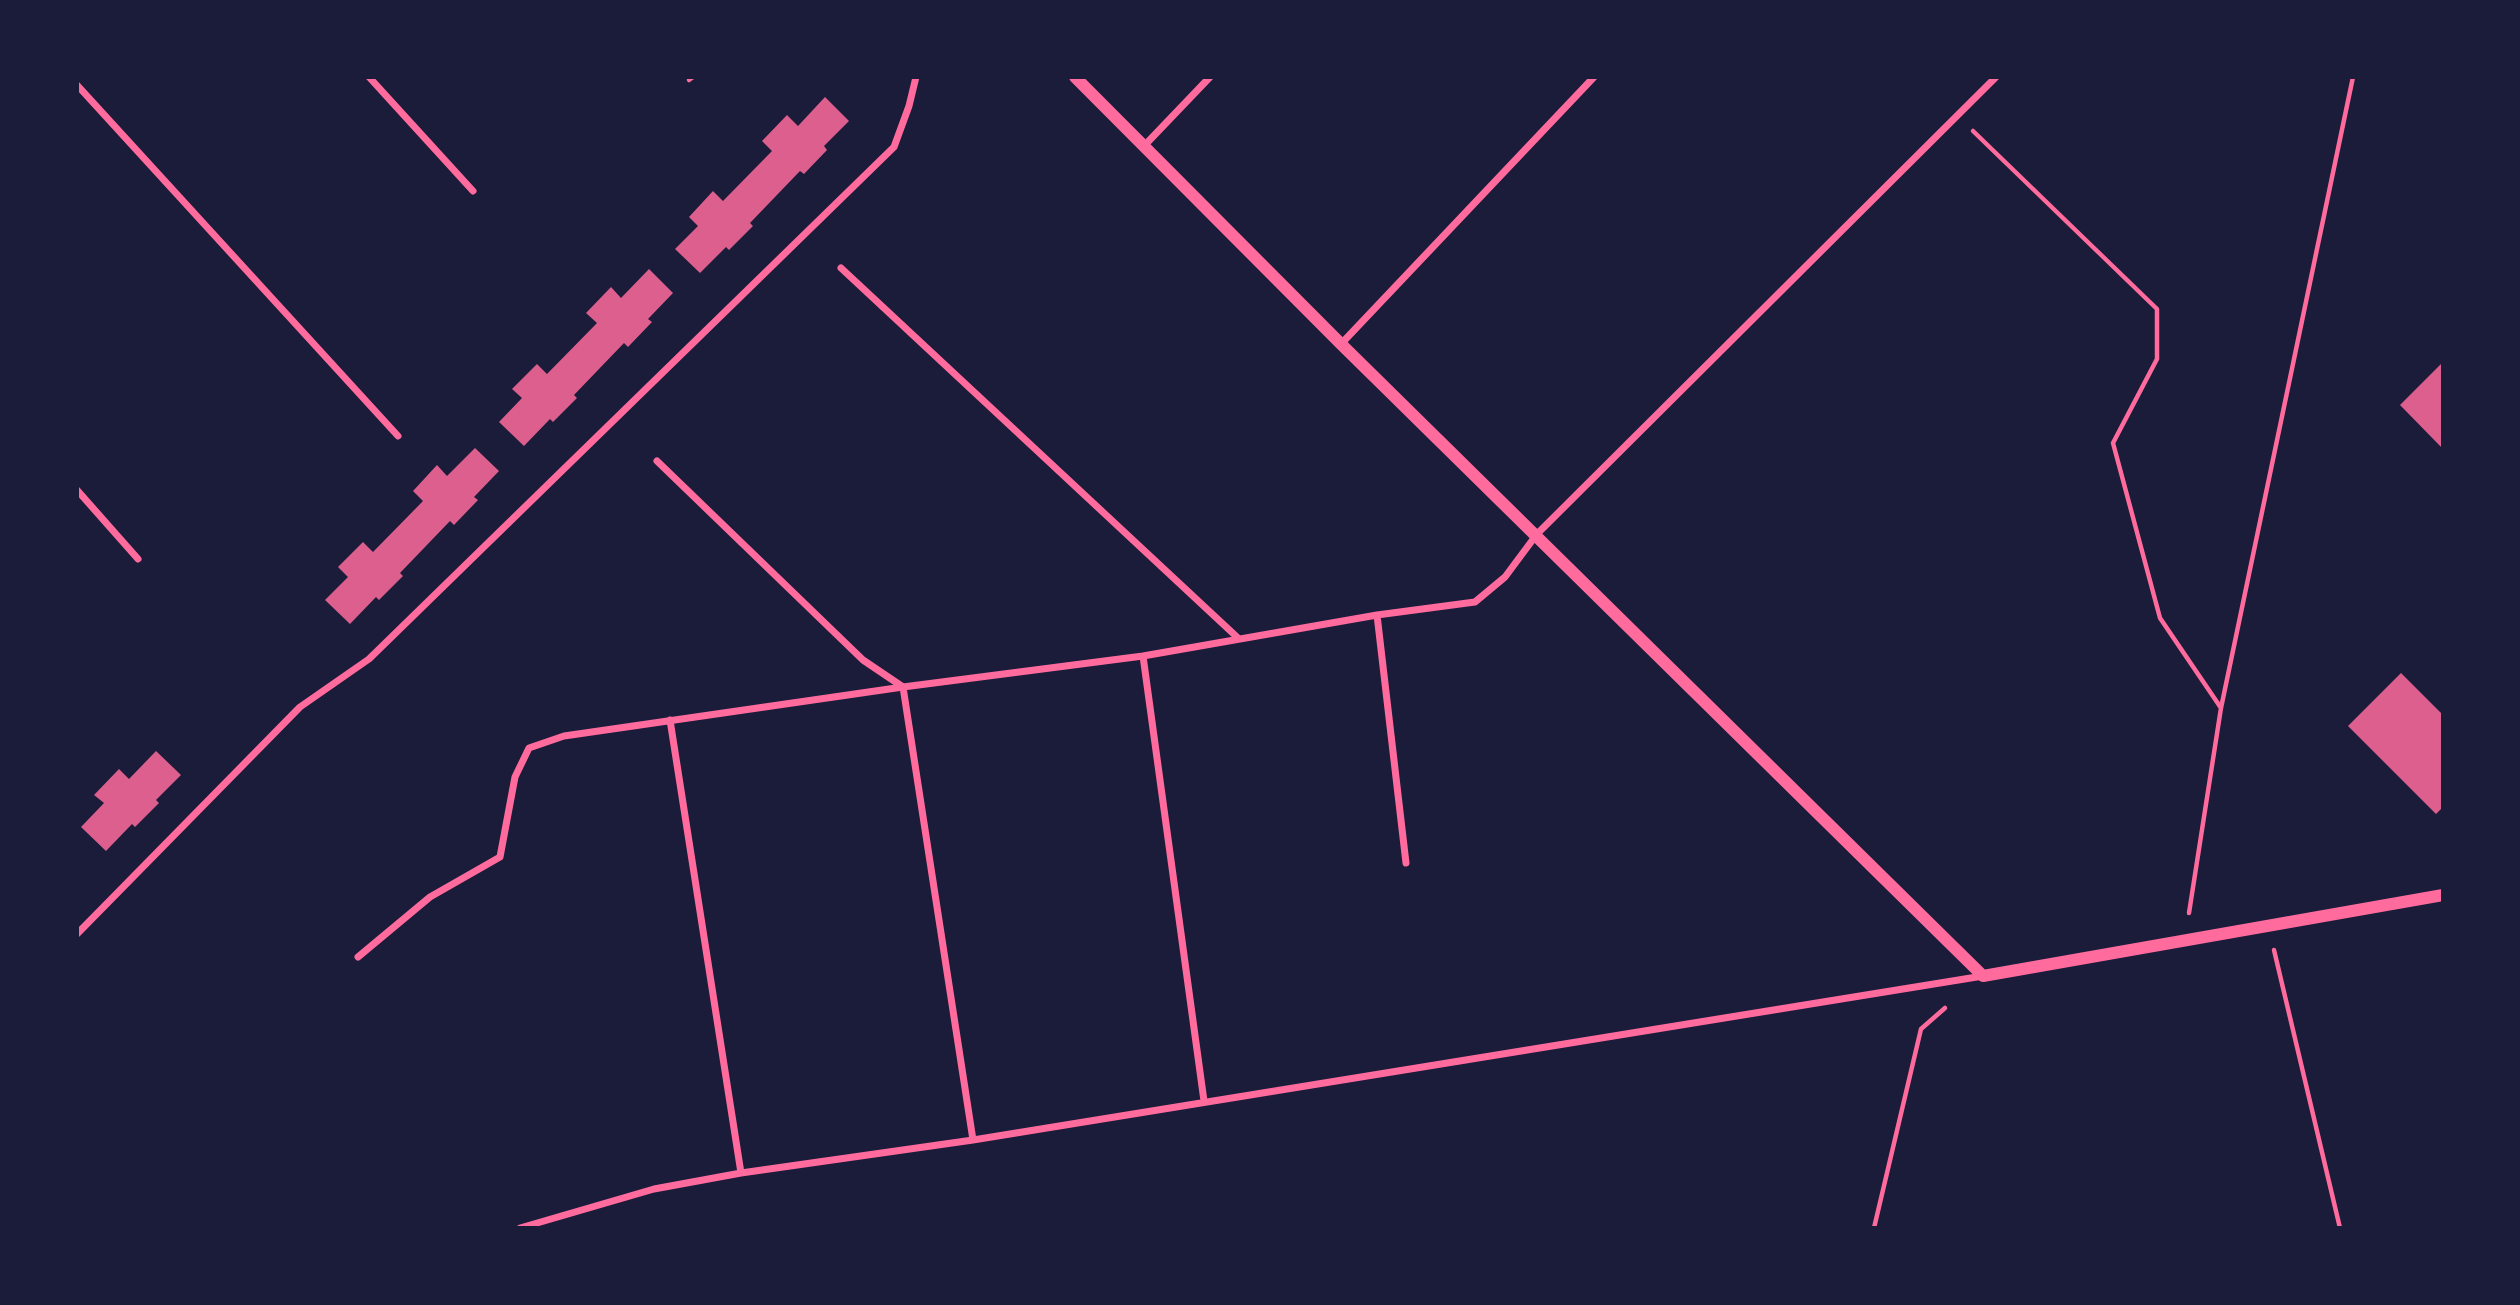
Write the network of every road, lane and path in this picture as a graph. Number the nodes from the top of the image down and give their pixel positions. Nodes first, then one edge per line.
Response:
1 (369, 77) edge
2 (916, 77) edge
3 (1075, 77) edge
4 (1210, 77) edge
5 (1594, 77) edge
6 (1996, 77) edge
7 (2353, 77) edge
8 (77, 85) edge
9 (1957, 116) junction
10 (1144, 145) junction
11 (473, 191) dead end
12 (841, 268) dead end
13 (1341, 344) junction
14 (398, 436) dead end
15 (657, 461) dead end
16 (77, 490) edge
17 (1537, 534) junction
18 (138, 559) dead end
19 (1377, 615) junction
20 (1238, 638) junction
21 (1143, 656) junction
22 (903, 687) junction
23 (2221, 708) junction
24 (670, 720) junction
25 (1406, 863) dead end
26 (2443, 895) edge
27 (2268, 926) junction
28 (77, 934) edge
29 (2184, 941) junction
30 (358, 957) dead end
31 (1983, 976) junction
32 (1204, 1101) junction
33 (973, 1140) junction
34 (741, 1173) junction
35 (520, 1228) edge
36 (1874, 1228) edge
37 (2340, 1228) edge

1 - 11 street
2 - 28 street
3 - 10 street
4 - 10 street
5 - 13 street
6 - 9 street
7 - 23 path
8 - 14 street
9 - 17 street
9 - 23 path
10 - 13 street
12 - 20 street
13 - 17 street
15 - 22 street
16 - 18 street
17 - 19 street
17 - 31 street
19 - 20 street
19 - 25 street
20 - 21 street
21 - 22 street
21 - 32 street
22 - 24 street
22 - 33 street
23 - 29 path
24 - 30 street
24 - 34 street
26 - 27 street
27 - 29 street
27 - 37 path
29 - 31 street
31 - 32 street
31 - 36 path
32 - 33 street
33 - 34 street
34 - 35 street

